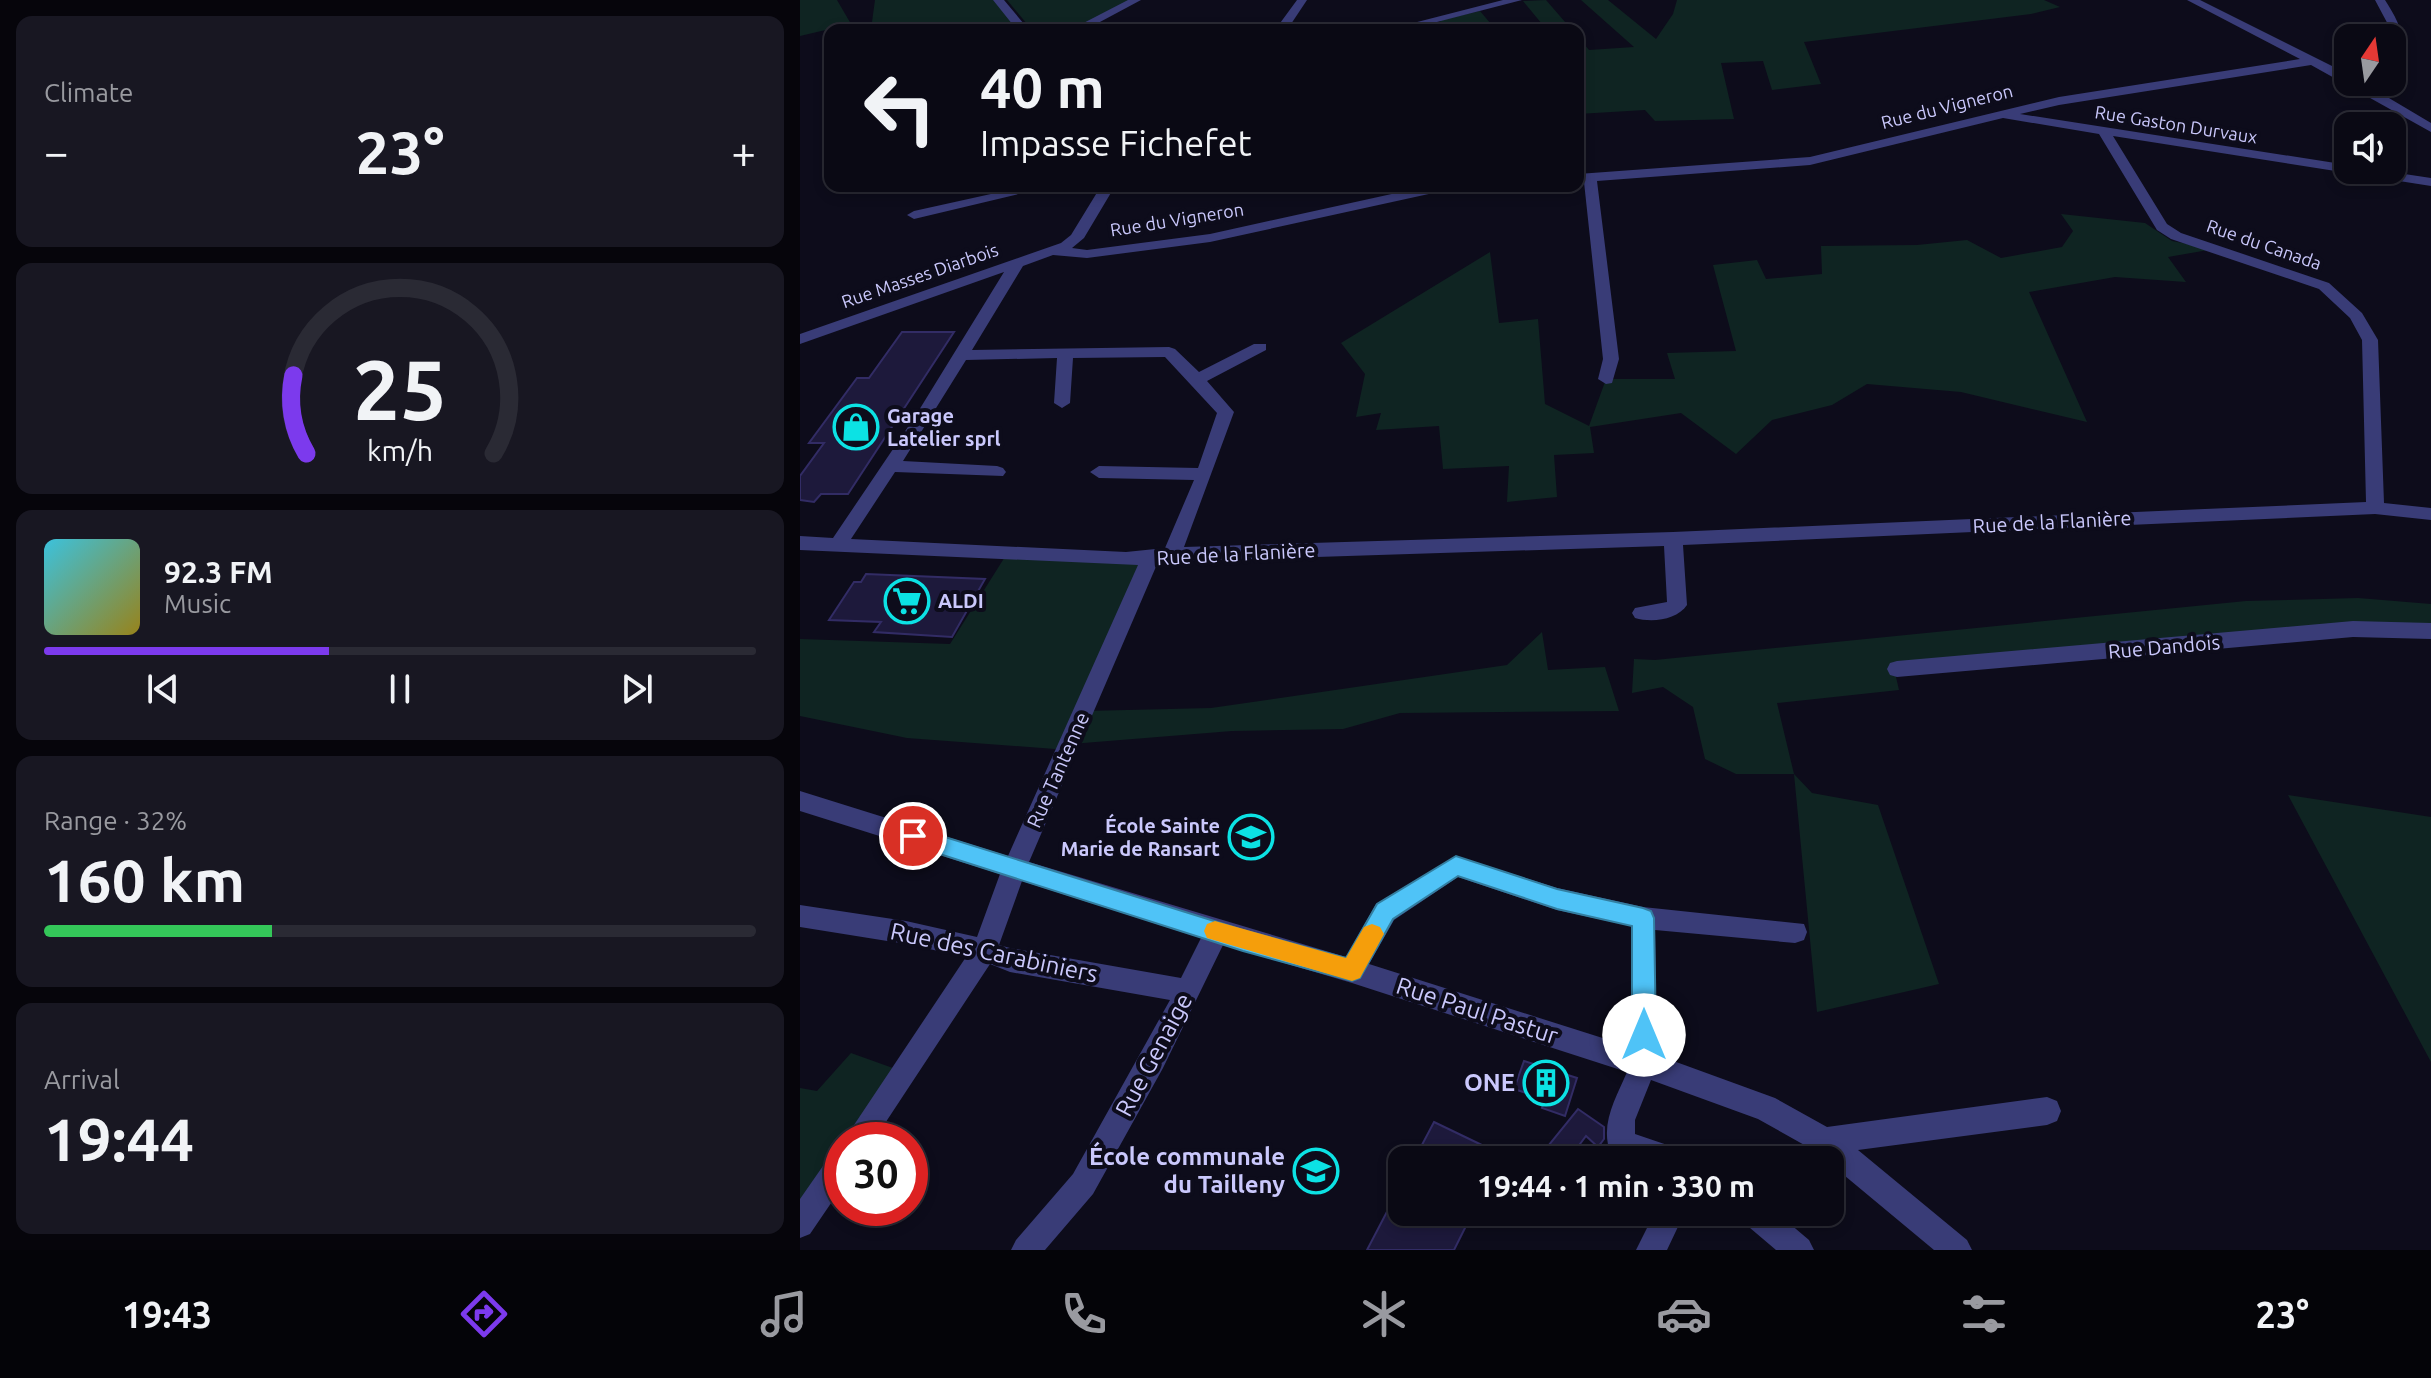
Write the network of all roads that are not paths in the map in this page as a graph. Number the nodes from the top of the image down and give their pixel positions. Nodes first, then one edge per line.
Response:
1 (998, 0) edge
2 (1120, 0) edge
3 (1136, 0) edge
4 (1302, 0) edge
5 (1517, 0) edge
6 (2192, 0) edge
7 (2380, 0) edge
8 (1090, 23) joint
9 (1018, 24) edge
10 (1285, 24) edge
11 (1417, 24) edge
12 (2394, 24) edge
13 (2313, 61) junction
14 (2334, 72) edge
15 (2388, 96) edge
16 (1998, 115) junction
17 (2431, 128) edge
18 (2104, 132) junction
19 (2334, 168) edge
20 (1584, 178) edge
21 (2406, 178) edge
22 (2431, 182) edge
23 (1018, 192) edge
24 (1104, 192) edge
25 (1420, 192) edge
26 (914, 215) dead end
27 (1053, 251) junction
28 (1017, 264) junction
29 (800, 339) edge
30 (1260, 347) dead end
31 (960, 355) junction
32 (1065, 355) junction
33 (1606, 379) dead end
34 (1197, 380) junction
35 (1062, 403) dead end
36 (890, 466) junction
37 (997, 472) dead end
38 (1099, 472) dead end
39 (1205, 474) junction
40 (2375, 508) junction
41 (2431, 514) edge
42 (1673, 539) junction
43 (800, 543) edge
44 (839, 543) junction
45 (1161, 556) junction
46 (1642, 613) dead end
47 (2430, 632) edge
48 (1897, 669) dead end
49 (800, 801) edge
50 (1015, 867) junction
51 (800, 916) edge
52 (1643, 918) junction
53 (1217, 932) junction
54 (1795, 932) dead end
55 (985, 950) junction
56 (1352, 971) junction
57 (1188, 991) junction
58 (1644, 1064) junction
59 (2047, 1111) dead end
60 (870, 1122) edge
61 (1825, 1141) junction
62 (1627, 1146) edge
63 (824, 1189) edge
64 (800, 1224) edge
65 (1664, 1226) edge
66 (1770, 1226) edge
67 (1026, 1250) edge
68 (1651, 1250) edge
69 (1799, 1250) edge
70 (1957, 1250) edge

1 - 9 street
2 - 8 street
3 - 8 street
4 - 10 street
5 - 11 street
6 - 13 street
7 - 12 street
13 - 14 street
13 - 16 street, Rue du Vigneron
15 - 17 street
16 - 18 street, Rue Gaston Durvaux
16 - 20 street, Rue du Vigneron
18 - 19 street, Rue Gaston Durvaux
18 - 40 street, Rue du Canada
20 - 33 street, Rue du Vigneron
21 - 22 street, Rue Gaston Durvaux
23 - 26 street
24 - 27 street
25 - 27 street, Rue du Vigneron
27 - 28 street, Rue Masses Diarbois
28 - 29 street, Rue Masses Diarbois
28 - 31 street
30 - 34 street
31 - 32 street
31 - 36 street
32 - 34 street
32 - 35 street
34 - 39 street, Rue Tantenne
36 - 37 street
36 - 44 street
38 - 39 street
39 - 45 street, Rue Tantenne
40 - 41 street, Rue de la Flanière
40 - 42 street, Rue de la Flanière
42 - 45 street, Rue de la Flanière
42 - 46 street
43 - 44 street, Rue de la Flanière
44 - 45 street, Rue de la Flanière
45 - 50 street, Rue Tantenne
47 - 48 street, Rue Dandois
49 - 50 street, Rue Paul Pastur
50 - 53 street, Rue Paul Pastur
50 - 55 street, Rue Tantenne
51 - 55 street, Rue des Carabiniers
52 - 54 street
52 - 56 street
52 - 58 street
53 - 56 street, Rue Paul Pastur
53 - 57 street, Rue Genaige
55 - 57 street, Rue des Carabiniers
55 - 60 street, Rue Tantenne
56 - 58 street, Rue Paul Pastur
57 - 67 street, Rue Genaige
58 - 61 street, Rue Paul Pastur
58 - 62 street
59 - 61 street
61 - 70 street, Rue Paul Pastur
63 - 64 street
65 - 68 street
66 - 69 street

